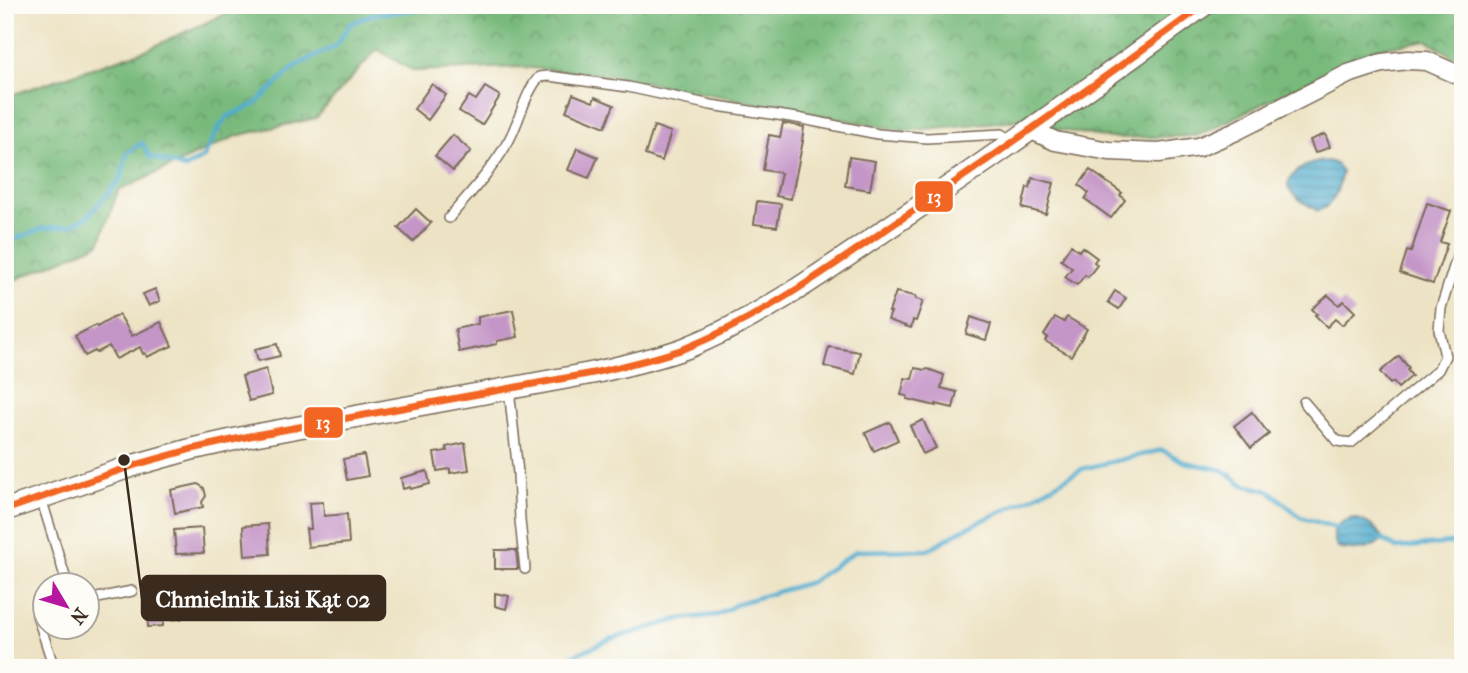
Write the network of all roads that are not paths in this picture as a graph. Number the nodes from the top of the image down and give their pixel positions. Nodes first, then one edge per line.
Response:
1 (1205, 5) edge
2 (1463, 78) edge
3 (1032, 130) junction
4 (1014, 143) junction
5 (449, 218) dead end
6 (1463, 239) edge
7 (509, 389) junction
8 (1304, 402) dead end
9 (41, 498) junction
10 (5, 510) edge
11 (525, 569) dead end
12 (64, 572) edge
13 (132, 591) dead end
14 (102, 597) edge
15 (46, 642) edge
16 (54, 668) edge

1 - 3 street
2 - 3 street
3 - 4 street
4 - 5 lane
4 - 7 street
6 - 8 lane
7 - 9 street
7 - 11 lane
9 - 10 street
9 - 12 lane
13 - 14 lane
15 - 16 lane

